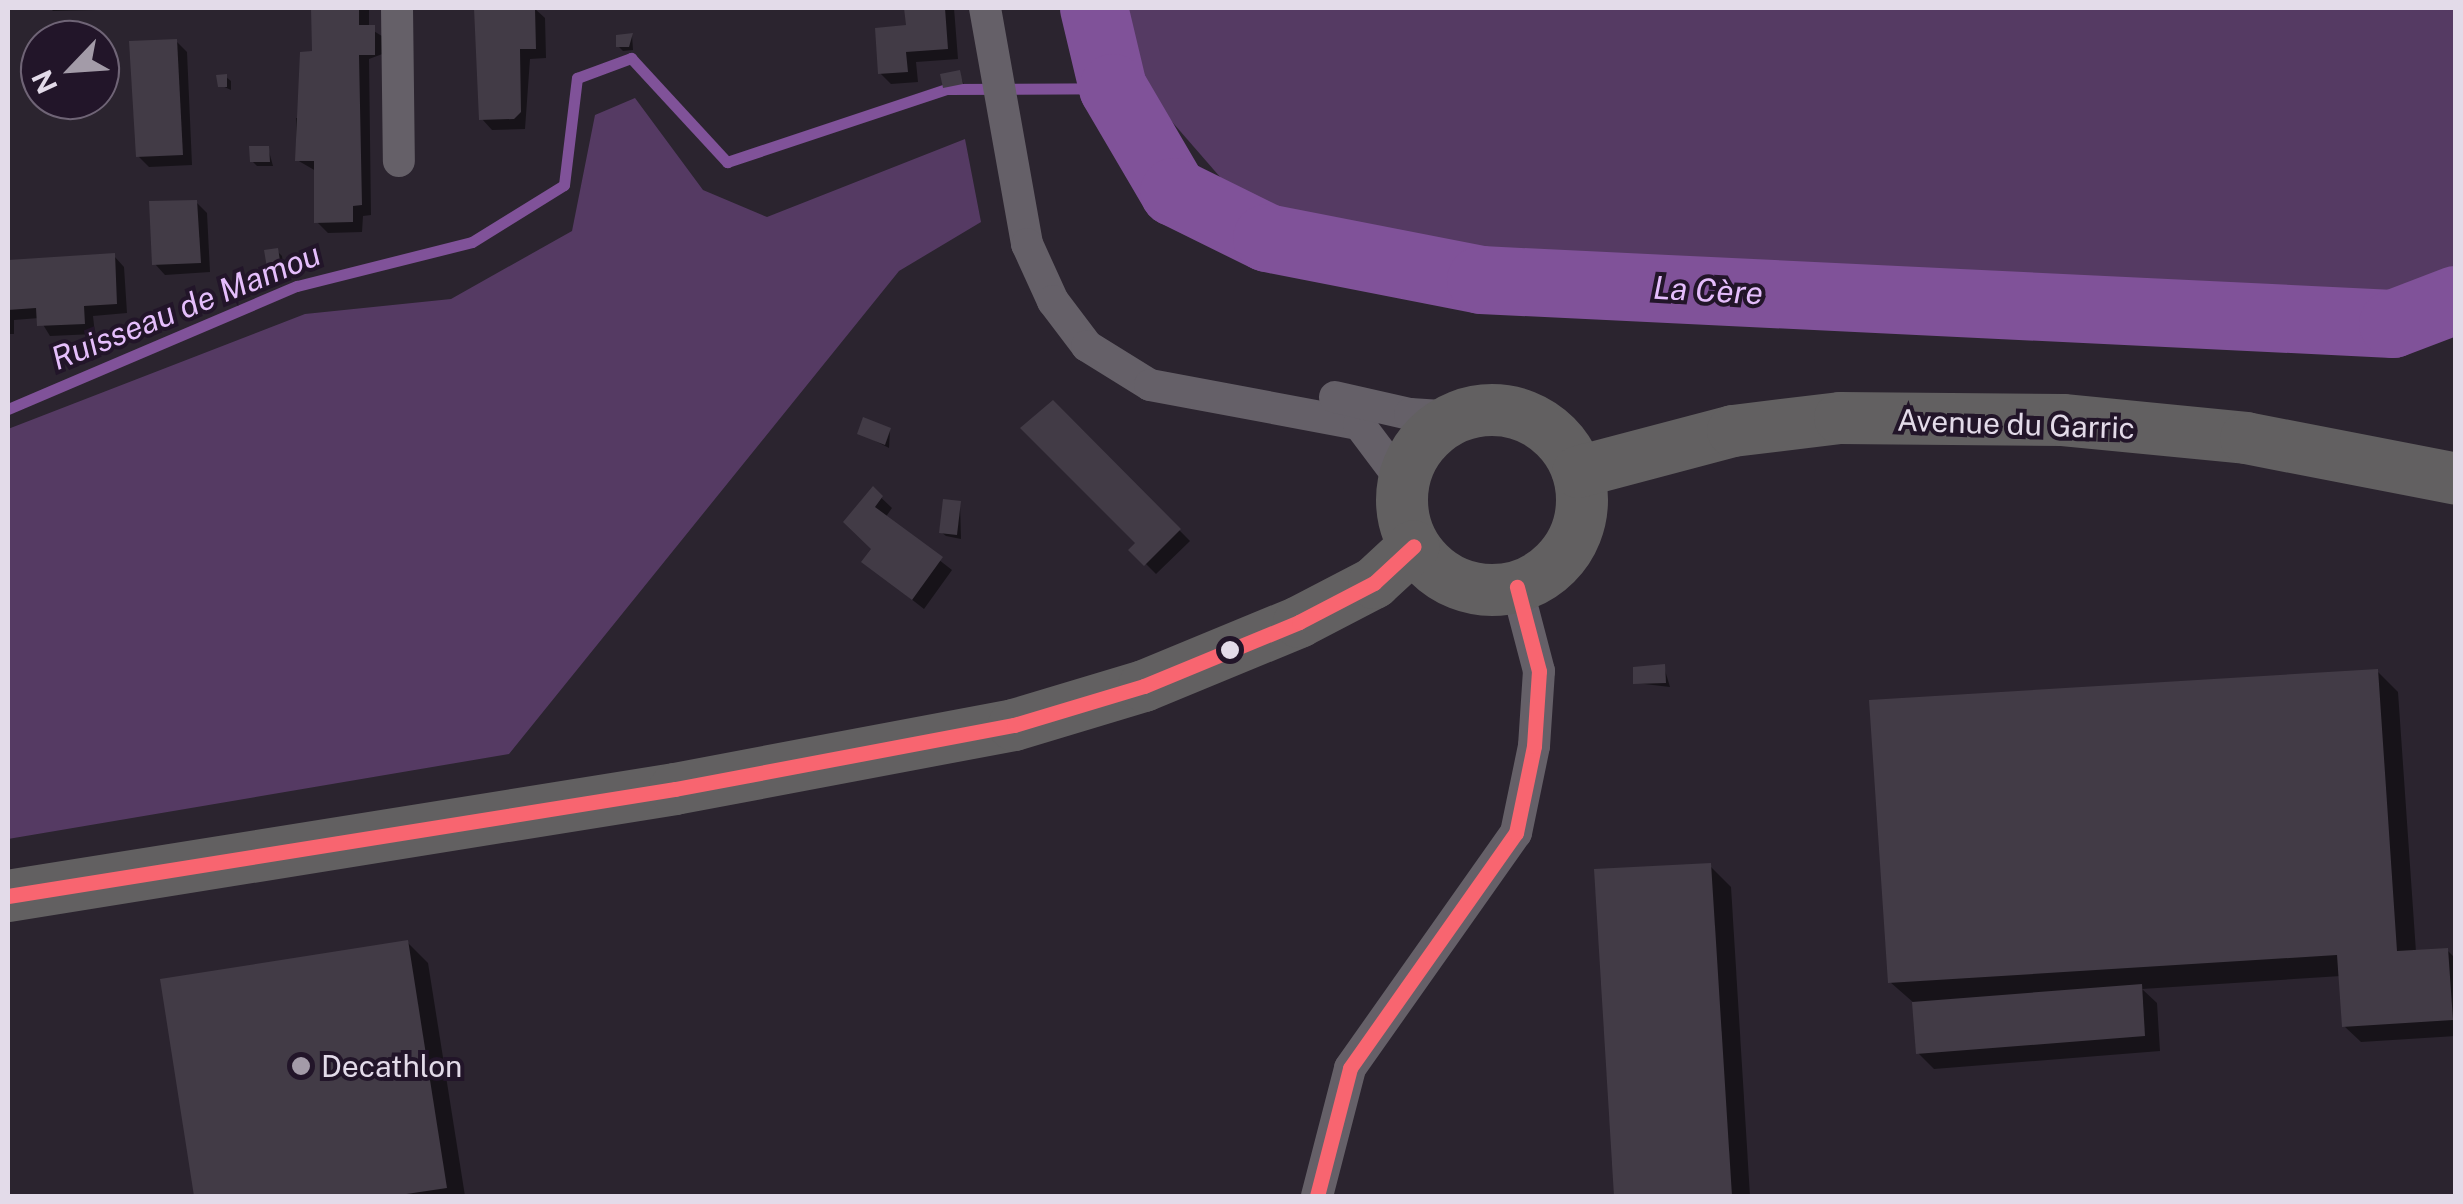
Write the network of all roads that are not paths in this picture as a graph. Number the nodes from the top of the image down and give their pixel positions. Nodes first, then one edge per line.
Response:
1 (397, 8) edge
2 (985, 8) edge
3 (400, 161) dead end
4 (1246, 403) junction
5 (1457, 417) junction
6 (1578, 472) junction
7 (2456, 479) edge
8 (1404, 484) junction
9 (1414, 546) junction
10 (1517, 587) junction
11 (8, 896) edge
12 (1317, 1196) edge

1 - 3 street
2 - 4 street
4 - 5 street
4 - 8 street
5 - 6 main road
5 - 8 main road
6 - 7 main road, Avenue du Garric
6 - 10 main road
8 - 9 main road
9 - 10 main road
9 - 11 main road
10 - 12 street

